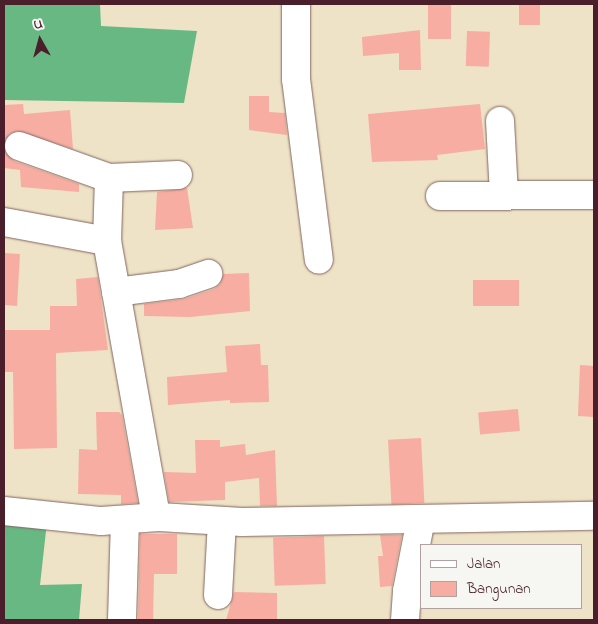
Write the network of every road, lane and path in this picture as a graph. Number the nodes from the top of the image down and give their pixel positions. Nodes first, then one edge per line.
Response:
1 (296, 4) edge
2 (500, 121) dead end
3 (19, 146) dead end
4 (178, 175) dead end
5 (109, 178) junction
6 (504, 195) junction
7 (594, 195) edge
8 (440, 196) dead end
9 (4, 222) edge
10 (107, 241) junction
11 (319, 260) dead end
12 (208, 274) dead end
13 (116, 292) junction
14 (4, 511) edge
15 (159, 516) junction
16 (594, 516) edge
17 (421, 519) junction
18 (125, 520) junction
19 (222, 521) junction
20 (218, 595) dead end
21 (122, 620) edge
22 (406, 620) edge

1 - 11 street
2 - 6 street
3 - 5 street
4 - 5 street
5 - 10 street
6 - 7 street
6 - 8 street
9 - 10 street
10 - 13 street
12 - 13 street
13 - 15 street
14 - 18 street
15 - 18 street
15 - 19 street
16 - 17 street
17 - 19 street
17 - 22 street
18 - 21 street
19 - 20 street

